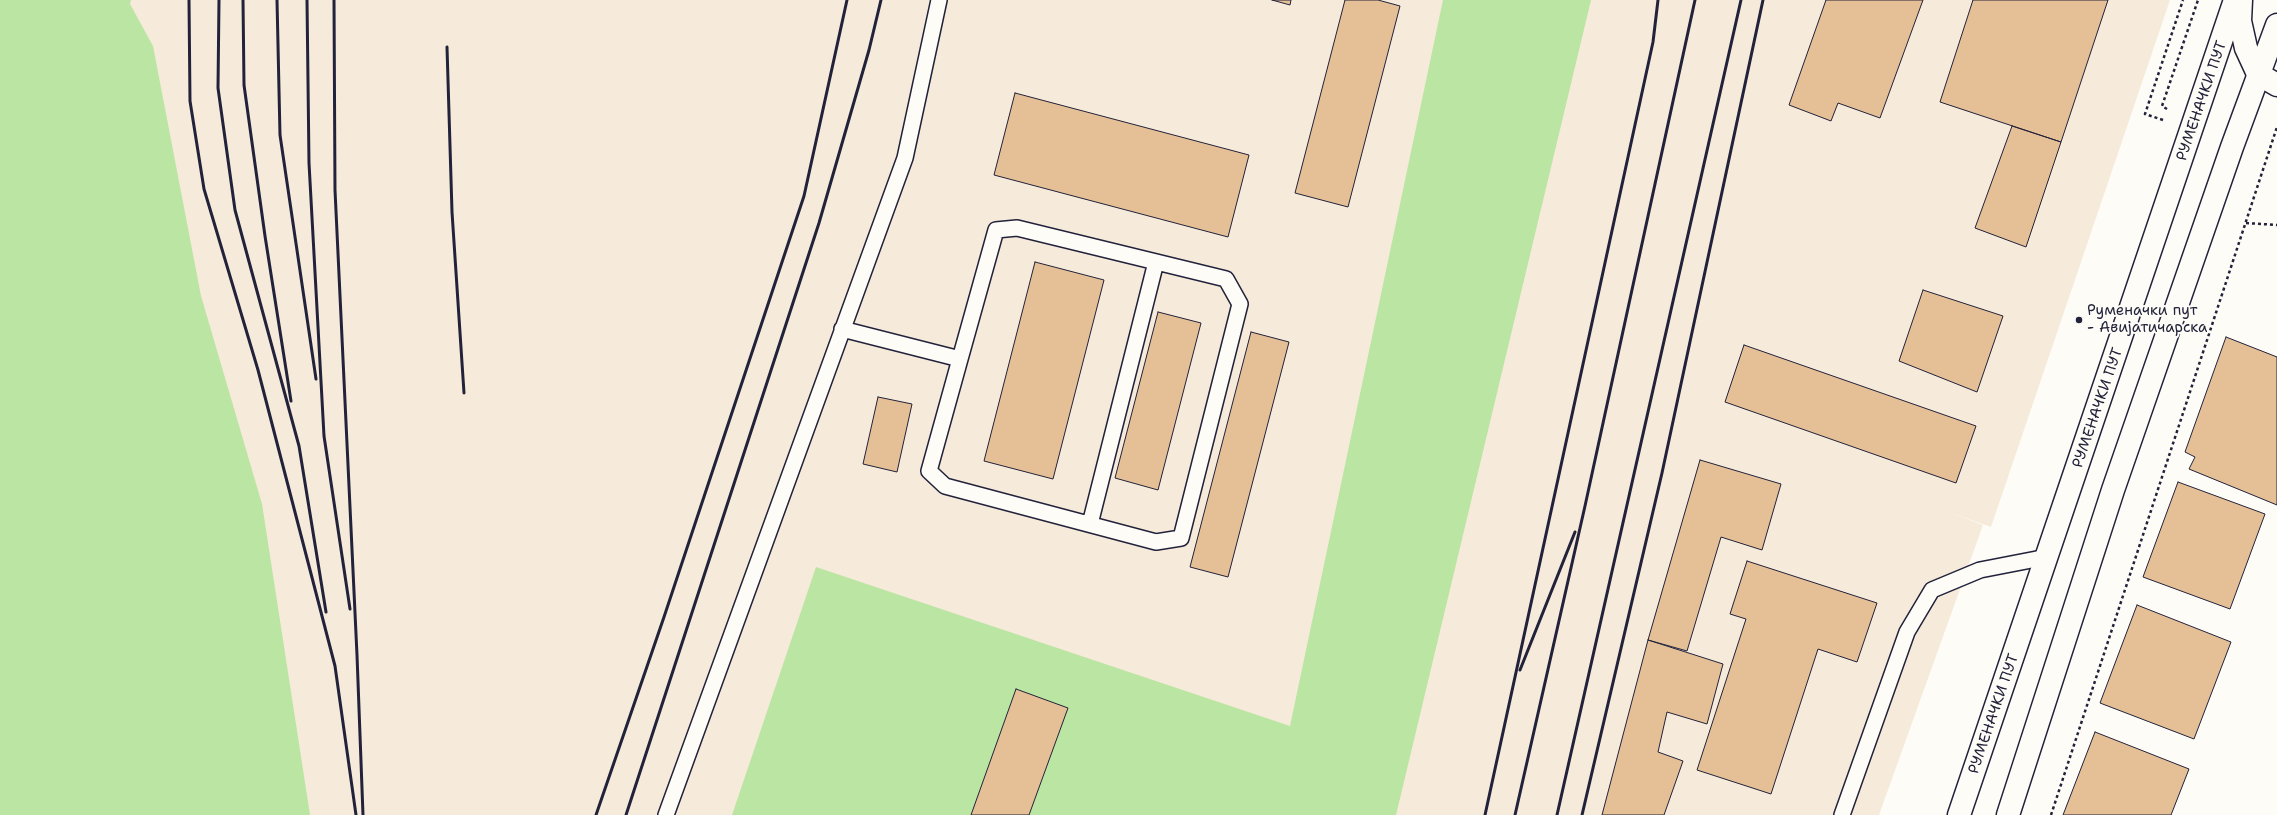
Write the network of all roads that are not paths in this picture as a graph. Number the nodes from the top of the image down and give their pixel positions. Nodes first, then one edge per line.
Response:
1 (939, 0) edge
2 (2235, 0) edge
3 (2241, 0) edge
4 (2277, 26) edge
5 (2258, 74) junction
6 (2277, 85) edge
7 (1156, 262) junction
8 (842, 329) junction
9 (960, 359) junction
10 (1090, 524) junction
11 (2048, 557) junction
12 (666, 815) edge
13 (1842, 815) edge
14 (1959, 815) edge
15 (2008, 815) edge

1 - 8 lane
2 - 11 main road, РУМЕНАЧКИ ПУТ
3 - 5 main road, РУМЕНАЧКИ ПУТ
4 - 5 main road
5 - 6 main road
5 - 15 main road
7 - 9 lane
7 - 10 lane
7 - 10 lane
8 - 9 lane
8 - 12 lane
9 - 10 lane
11 - 13 lane
11 - 14 main road, РУМЕНАЧКИ ПУТ

